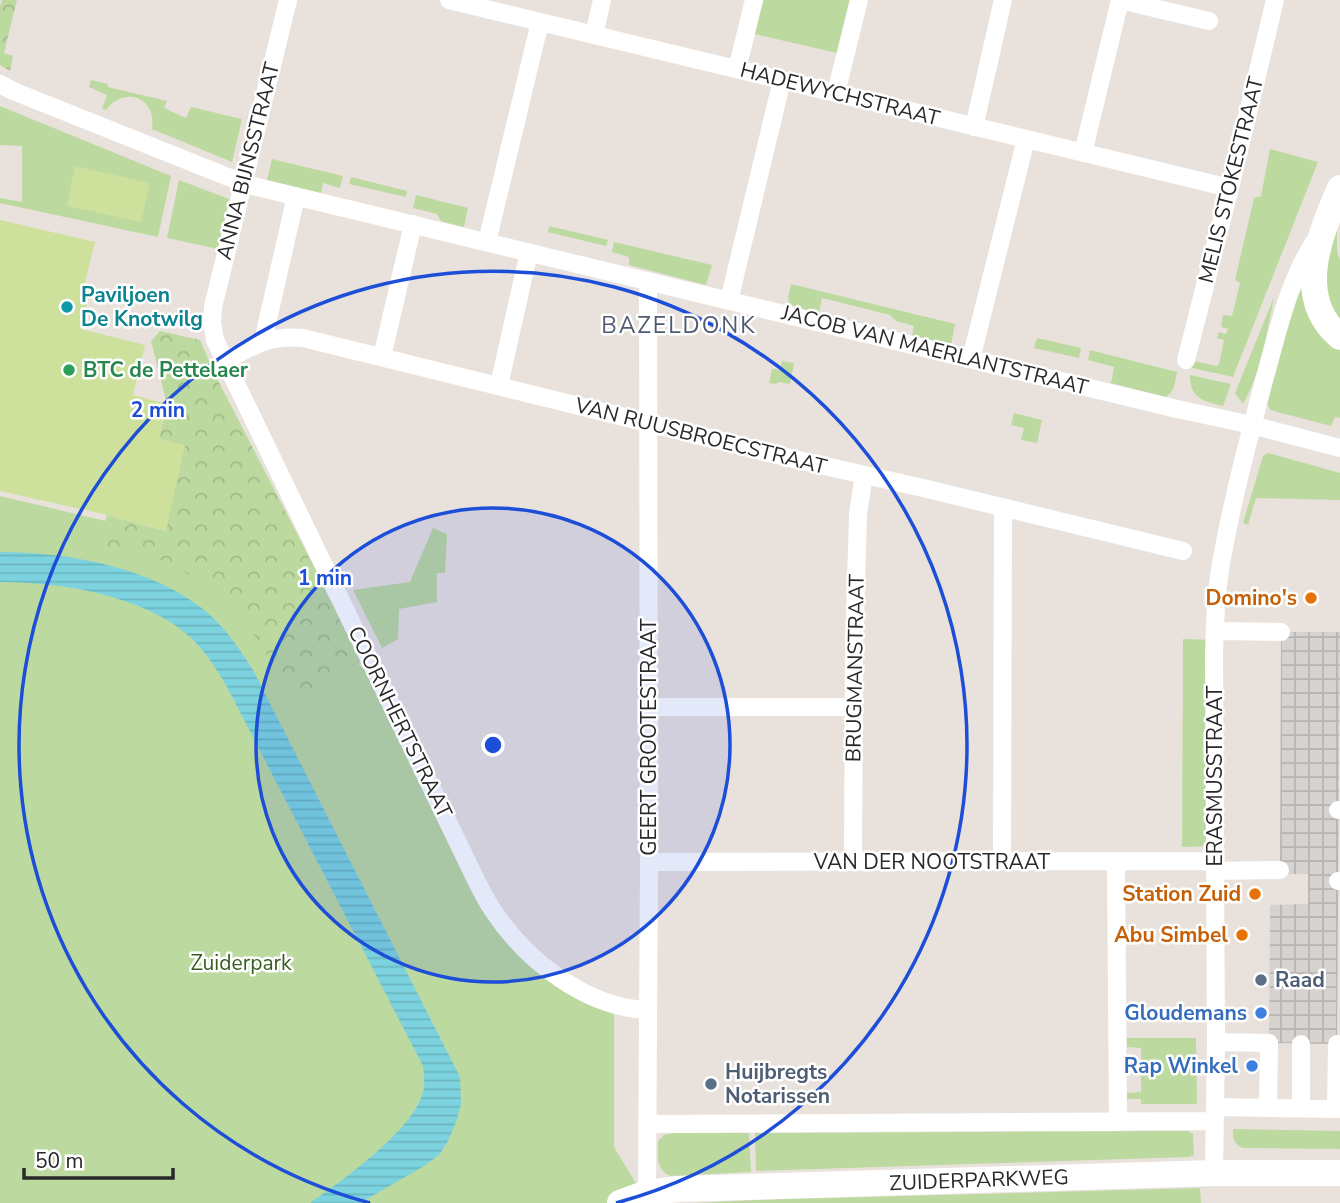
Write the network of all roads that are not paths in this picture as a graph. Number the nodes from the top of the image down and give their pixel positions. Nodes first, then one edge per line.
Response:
1 (288, 0) edge
2 (449, 0) edge
3 (602, 0) edge
4 (754, 0) edge
5 (859, 0) edge
6 (1003, 0) edge
7 (1275, 0) edge
8 (1128, 1) edge
9 (495, 5) edge
10 (1209, 21) dead end
11 (540, 22) junction
12 (594, 35) junction
13 (737, 69) junction
14 (782, 80) junction
15 (0, 85) edge
16 (836, 93) junction
17 (974, 127) junction
18 (1026, 139) junction
19 (1083, 153) junction
20 (243, 182) junction
21 (1230, 188) junction
22 (1340, 188) edge
23 (296, 196) junction
24 (413, 225) junction
25 (1324, 227) junction
26 (487, 242) junction
27 (529, 253) junction
28 (648, 281) junction
29 (729, 301) junction
30 (1340, 337) edge
31 (263, 341) junction
32 (382, 357) junction
33 (971, 359) junction
34 (1186, 360) dead end
35 (224, 361) junction
36 (499, 386) junction
37 (648, 423) junction
38 (1252, 425) junction
39 (1340, 448) edge
40 (864, 475) junction
41 (1003, 507) junction
42 (1183, 551) dead end
43 (1215, 631) junction
44 (1281, 632) dead end
45 (649, 707) junction
46 (854, 707) junction
47 (1002, 861) junction
48 (1116, 861) junction
49 (649, 862) junction
50 (853, 862) junction
51 (1215, 866) junction
52 (1280, 870) dead end
53 (648, 1010) junction
54 (1216, 1042) junction
55 (1301, 1044) dead end
56 (1337, 1044) dead end
57 (1268, 1108) junction
58 (1301, 1109) junction
59 (1338, 1109) edge
60 (1215, 1114) junction
61 (1118, 1122) junction
62 (647, 1124) junction
63 (1214, 1172) junction
64 (1340, 1173) edge
65 (647, 1193) junction
66 (620, 1203) edge

1 - 20 street, ANNA BIJNSSTRAAT
2 - 9 street, HADEWYCHSTRAAT
3 - 12 street
4 - 13 street
5 - 16 street
6 - 17 street
7 - 21 street, MELIS STOKESTRAAT
8 - 10 street
8 - 19 street
9 - 11 street, HADEWYCHSTRAAT
11 - 12 street, HADEWYCHSTRAAT
11 - 26 street
12 - 13 street, HADEWYCHSTRAAT
13 - 14 street, HADEWYCHSTRAAT
14 - 16 street, HADEWYCHSTRAAT
14 - 29 street
15 - 20 street, JACOB VAN MAERLANTSTRAAT
16 - 17 street, HADEWYCHSTRAAT
17 - 18 street, HADEWYCHSTRAAT
18 - 19 street, HADEWYCHSTRAAT
18 - 33 street
19 - 21 street, HADEWYCHSTRAAT
20 - 23 street, JACOB VAN MAERLANTSTRAAT
20 - 35 street, ANNA BIJNSSTRAAT
21 - 34 street, MELIS STOKESTRAAT
22 - 25 street
23 - 24 street, JACOB VAN MAERLANTSTRAAT
23 - 31 street
24 - 26 street, JACOB VAN MAERLANTSTRAAT
24 - 32 street
25 - 30 street
25 - 38 street, ERASMUSSTRAAT
26 - 27 street, JACOB VAN MAERLANTSTRAAT
27 - 28 street, JACOB VAN MAERLANTSTRAAT
27 - 36 street
28 - 29 street, JACOB VAN MAERLANTSTRAAT
28 - 37 street, GEERT GROOTESTRAAT
29 - 33 street, JACOB VAN MAERLANTSTRAAT
31 - 32 street, VAN RUUSBROECSTRAAT
31 - 35 street, VAN RUUSBROECSTRAAT
32 - 36 street, VAN RUUSBROECSTRAAT
33 - 38 street, JACOB VAN MAERLANTSTRAAT
35 - 53 street, COORNHERTSTRAAT
36 - 37 street, VAN RUUSBROECSTRAAT
37 - 40 street, VAN RUUSBROECSTRAAT
37 - 45 street, GEERT GROOTESTRAAT
38 - 39 street, JACOB VAN MAERLANTSTRAAT
38 - 43 street, ERASMUSSTRAAT
40 - 41 street, VAN RUUSBROECSTRAAT
40 - 46 street, BRUGMANSTRAAT
41 - 42 street, VAN RUUSBROECSTRAAT
41 - 47 street
43 - 44 street
43 - 51 street, ERASMUSSTRAAT
45 - 46 street
45 - 49 street, GEERT GROOTESTRAAT
46 - 50 street, BRUGMANSTRAAT
47 - 48 street, VAN DER NOOTSTRAAT
47 - 50 street, VAN DER NOOTSTRAAT
48 - 51 street, VAN DER NOOTSTRAAT
48 - 61 street
49 - 50 street, VAN DER NOOTSTRAAT
49 - 53 street, GEERT GROOTESTRAAT
51 - 52 street, VAN DER NOOTSTRAAT
51 - 54 street, ERASMUSSTRAAT
53 - 62 street, GEERT GROOTESTRAAT
54 - 57 street
54 - 60 street, ERASMUSSTRAAT
55 - 58 street
56 - 59 street
57 - 58 street
57 - 60 street
58 - 59 street
60 - 61 street
60 - 63 street, ERASMUSSTRAAT
61 - 62 street
62 - 65 street, GEERT GROOTESTRAAT
63 - 64 street, ZUIDERPARKWEG
63 - 65 street, ZUIDERPARKWEG
65 - 66 street, ZUIDERPARKWEG

